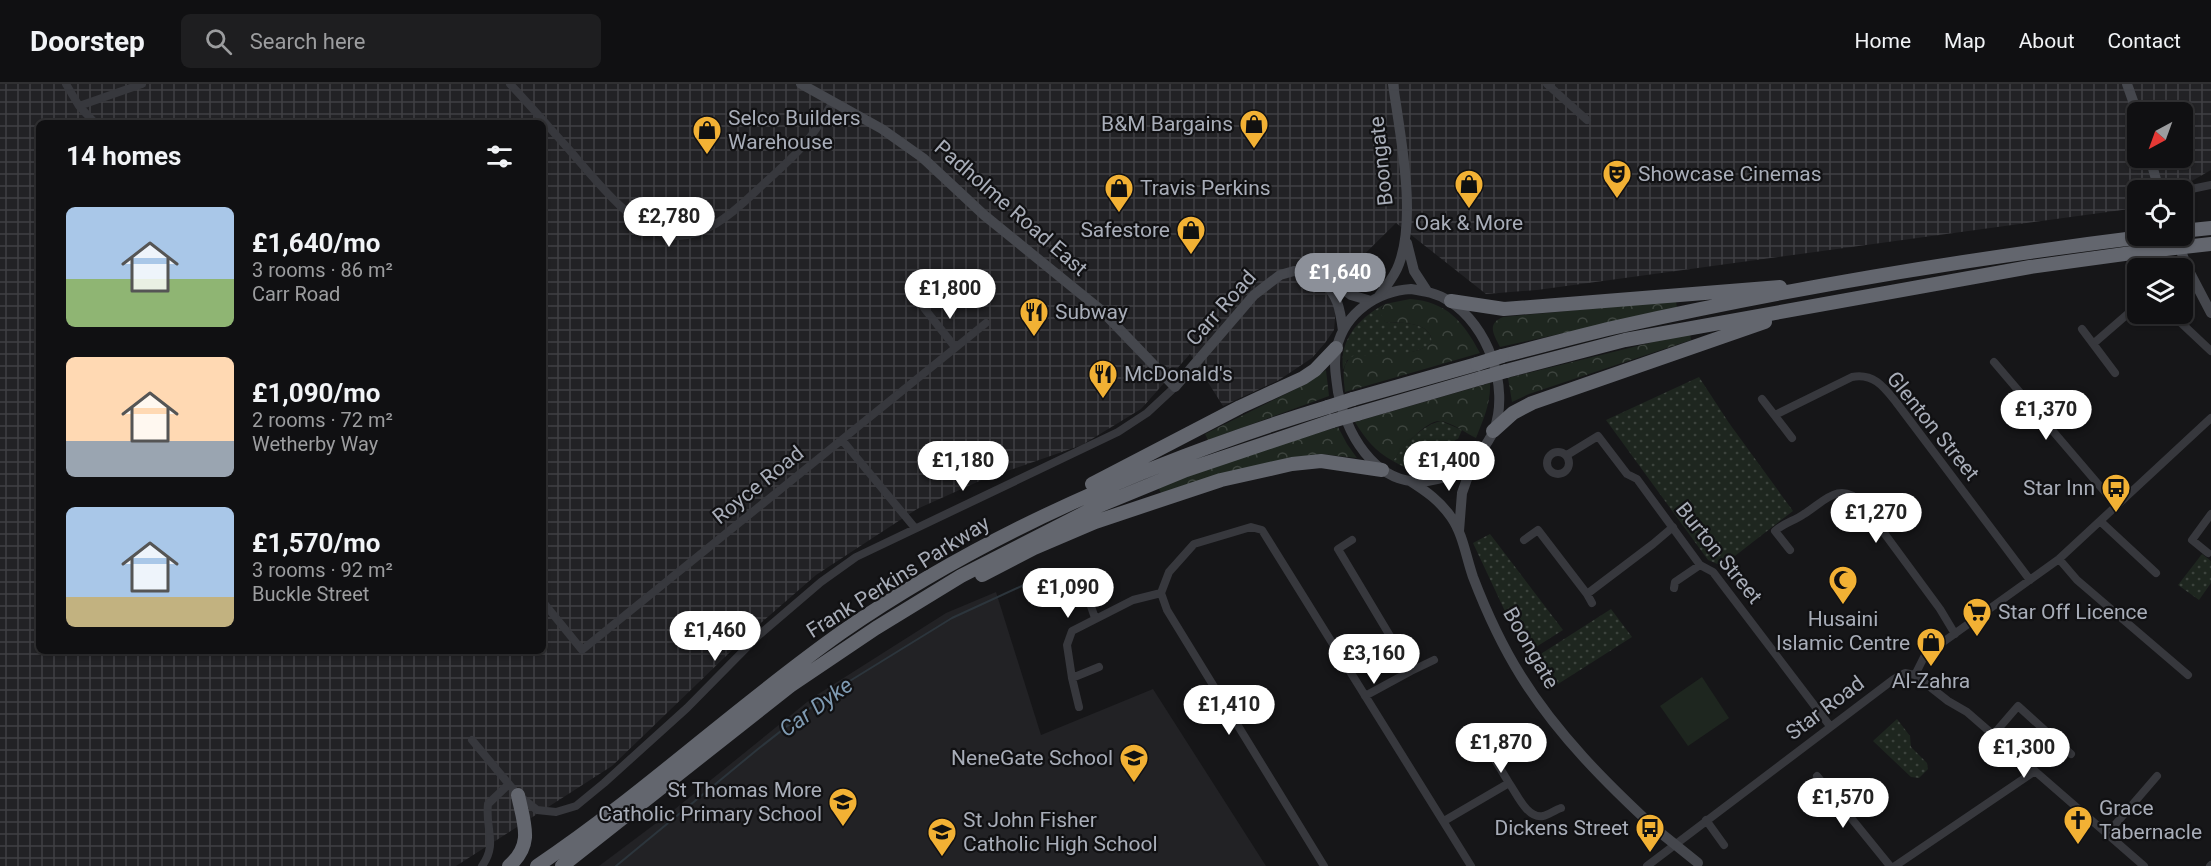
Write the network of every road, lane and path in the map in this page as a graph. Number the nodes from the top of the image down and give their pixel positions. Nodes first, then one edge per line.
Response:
1 (66, 84) edge
2 (142, 84) edge
3 (510, 84) edge
4 (801, 84) edge
5 (1393, 84) edge
6 (1547, 84) edge
7 (2127, 84) edge
8 (833, 102) junction
9 (2133, 102) edge
10 (79, 106) junction
11 (92, 120) edge
12 (542, 120) edge
13 (1587, 120) dead end
14 (546, 124) edge
15 (2211, 184) edge
16 (2193, 188) edge
17 (2210, 228) edge
18 (2193, 230) edge
19 (1406, 234) junction
20 (2127, 239) edge
21 (2211, 244) edge
22 (2179, 246) edge
23 (1319, 276) junction
24 (1848, 281) junction
25 (2194, 282) joint
26 (1427, 291) junction
27 (1375, 298) junction
28 (1451, 302) junction
29 (1806, 307) junction
30 (924, 308) dead end
31 (2211, 313) edge
32 (2127, 315) edge
33 (986, 323) dead end
34 (2182, 324) edge
35 (2082, 329) dead end
36 (1343, 331) junction
37 (2093, 344) junction
38 (956, 347) junction
39 (1336, 348) junction
40 (2211, 351) edge
41 (2118, 359) dead end
42 (1994, 362) dead end
43 (1175, 387) junction
44 (1762, 399) dead end
45 (1775, 415) junction
46 (2211, 418) edge
47 (1493, 431) junction
48 (1792, 438) dead end
49 (842, 440) junction
50 (1567, 456) dead end
51 (1473, 462) junction
52 (1144, 465) junction
53 (1382, 470) junction
54 (1410, 481) junction
55 (2116, 505) junction
56 (1812, 509) junction
57 (2211, 514) edge
58 (1818, 518) dead end
59 (2100, 521) junction
60 (1673, 526) junction
61 (915, 528) junction
62 (1459, 531) junction
63 (1352, 540) dead end
64 (1524, 540) dead end
65 (1790, 550) dead end
66 (2208, 553) dead end
67 (2059, 559) junction
68 (1700, 564) junction
69 (2156, 573) dead end
70 (2030, 580) junction
71 (1083, 583) dead end
72 (1674, 588) dead end
73 (1161, 593) junction
74 (1587, 594) junction
75 (1592, 603) dead end
76 (546, 606) edge
77 (1095, 618) junction
78 (876, 628) junction
79 (1955, 634) junction
80 (1434, 660) dead end
81 (1099, 667) dead end
82 (1411, 671) junction
83 (1915, 675) junction
84 (2188, 675) dead end
85 (1072, 678) junction
86 (1365, 696) junction
87 (1079, 707) dead end
88 (1830, 726) junction
89 (1480, 735) dead end
90 (1993, 735) junction
91 (472, 740) dead end
92 (2072, 754) dead end
93 (2035, 771) junction
94 (1817, 776) dead end
95 (2157, 776) dead end
96 (1509, 783) junction
97 (514, 790) junction
98 (1830, 793) junction
99 (1820, 801) dead end
100 (1561, 808) dead end
101 (1706, 820) junction
102 (1444, 821) junction
103 (2107, 834) junction
104 (1724, 845) dead end
105 (1700, 865) edge
106 (482, 866) edge
107 (509, 866) edge
108 (537, 866) edge
109 (562, 866) edge
110 (1324, 866) edge
111 (1472, 866) edge
112 (1647, 866) edge
113 (1890, 866) edge
114 (1895, 866) edge
115 (2144, 866) edge

1 - 10 street
2 - 10 street
3 - 12 street
4 - 8 street, Padholme Road East
5 - 19 street, Boongate
6 - 13 street
7 - 9 street
8 - 14 street
8 - 43 street, Padholme Road East
10 - 11 street
15 - 16 street
17 - 18 highway
19 - 26 street, Boongate
19 - 27 street, Boongate
20 - 24 highway
21 - 29 highway, bridge
22 - 25 street
23 - 27 street, Carr Road
23 - 36 street
23 - 43 street, Carr Road
24 - 28 highway
24 - 52 highway, bridge
25 - 31 street
26 - 27 street
26 - 28 street
27 - 36 street
28 - 47 street
29 - 47 highway
29 - 78 highway, Frank Perkins Parkway, bridge
30 - 38 street
32 - 37 street
33 - 38 street, Royce Road
34 - 40 street
35 - 37 street
36 - 39 street
37 - 41 street
38 - 49 street, Royce Road
39 - 52 highway
39 - 53 street
42 - 55 street
43 - 61 street, Carr Road
44 - 45 street
45 - 48 street
45 - 70 street, Glenton Street
46 - 55 street
47 - 51 street
49 - 61 street
49 - 76 street, Royce Road
50 - 60 street, Burton Street
51 - 54 street
51 - 62 street, Boongate
52 - 108 highway, Frank Perkins Parkway
53 - 54 street
53 - 78 highway
54 - 62 street, Boongate
55 - 59 street
56 - 58 street
56 - 65 street
56 - 79 street
57 - 66 street
59 - 67 street
59 - 69 street
60 - 68 street, Burton Street
60 - 74 street
61 - 97 street, Carr Road
62 - 105 street, Boongate, bridge
63 - 82 street
64 - 74 street
67 - 70 street
67 - 84 street
68 - 72 street
68 - 88 street, Burton Street
70 - 79 street
71 - 77 street
73 - 77 street
73 - 86 street
73 - 110 street
74 - 75 street
77 - 85 street
78 - 109 highway, Frank Perkins Parkway
79 - 83 street
80 - 82 street
81 - 85 street
82 - 86 street
83 - 88 street, Star Road
83 - 90 street
85 - 87 street
86 - 102 street
88 - 101 street, Star Road
89 - 96 street
90 - 92 street
90 - 93 street
91 - 97 street, Carr Road
93 - 103 street
93 - 114 street
94 - 98 street
95 - 103 street
96 - 100 street
96 - 102 street
97 - 106 street
97 - 107 highway
98 - 99 street
98 - 113 street
101 - 104 street
101 - 112 street, Star Road
102 - 111 street
103 - 115 street

